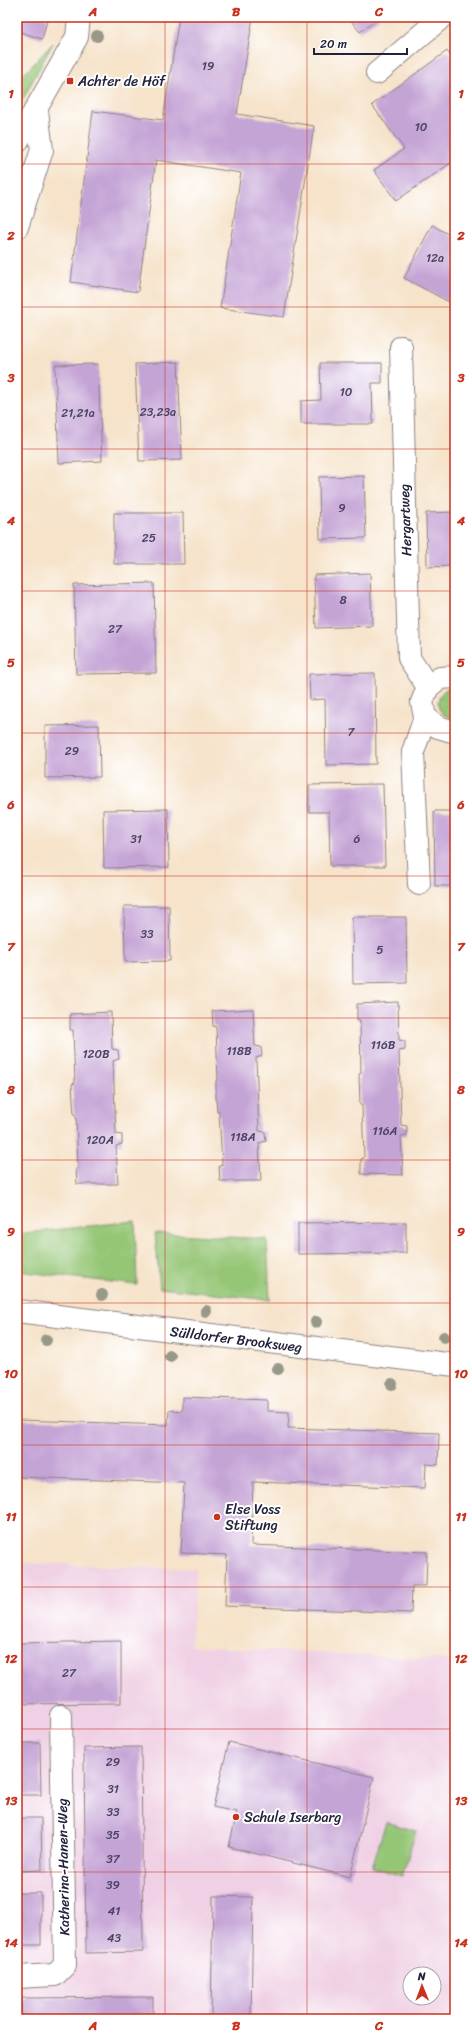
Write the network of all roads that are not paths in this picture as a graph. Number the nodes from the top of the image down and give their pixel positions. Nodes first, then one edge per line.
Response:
1 (79, 17) edge
2 (442, 17) edge
3 (377, 73) dead end
4 (36, 111) junction
5 (17, 142) edge
6 (17, 227) edge
7 (400, 347) dead end
8 (455, 677) edge
9 (428, 687) junction
10 (425, 717) junction
11 (455, 732) edge
12 (418, 884) dead end
13 (17, 1311) edge
14 (455, 1366) edge
15 (61, 1716) dead end
16 (17, 1977) edge

1 - 4 street
2 - 3 street
4 - 5 street
4 - 6 street
7 - 9 street, Hergartweg
8 - 9 street
9 - 10 street
10 - 11 street
10 - 12 street
13 - 14 street, Sülldorfer Brooksweg
15 - 16 street, Katherina-Hanen-Weg

